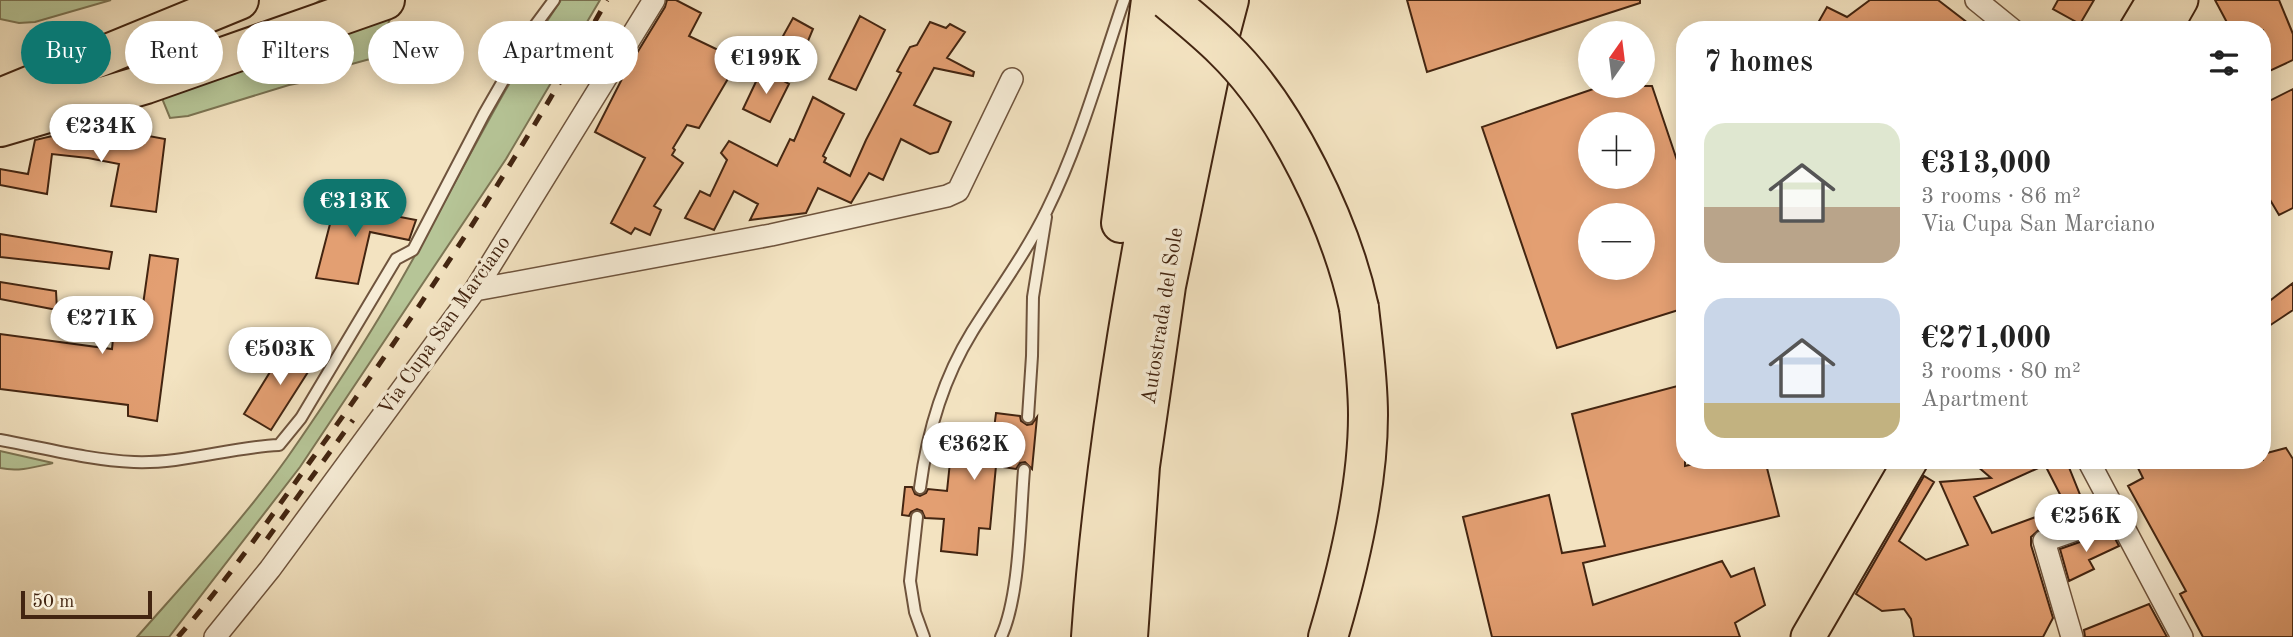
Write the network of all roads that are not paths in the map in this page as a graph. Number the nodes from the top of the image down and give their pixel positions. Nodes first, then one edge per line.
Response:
1 (239, 0) edge
2 (385, 0) edge
3 (554, 0) edge
4 (654, 0) edge
5 (1124, 0) edge
6 (1151, 0) edge
7 (1168, 0) edge
8 (1192, 0) edge
9 (1228, 0) edge
10 (1976, 0) edge
11 (2154, 0) edge
12 (2181, 0) edge
13 (2002, 21) edge
14 (2141, 21) edge
15 (2169, 21) edge
16 (1012, 79) dead end
17 (0, 98) edge
18 (0, 127) edge
19 (1047, 210) junction
20 (475, 290) junction
21 (1028, 417) dead end
22 (0, 440) edge
23 (1882, 469) edge
24 (1906, 469) edge
25 (2093, 469) edge
26 (1024, 470) dead end
27 (920, 488) dead end
28 (1102, 507) junction
29 (2118, 514) junction
30 (916, 517) dead end
31 (215, 637) edge
32 (924, 637) edge
33 (1001, 637) edge
34 (1091, 637) edge
35 (1128, 637) edge
36 (1328, 637) edge
37 (1786, 637) edge
38 (1808, 637) edge
39 (2072, 637) edge
40 (2182, 637) edge

1 - 17 highway
2 - 18 highway
3 - 22 lane
4 - 20 street, Via Cupa San Marciano
5 - 19 lane
6 - 28 highway
7 - 36 highway, bridge
8 - 28 highway, Autostrada del Sole
9 - 35 highway, Autostrada del Sole
10 - 13 street
11 - 14 main road
12 - 15 main road
16 - 20 street
19 - 21 lane
19 - 27 lane
20 - 31 street, Via Cupa San Marciano
23 - 37 main road
24 - 38 main road
25 - 29 street
26 - 33 lane
28 - 34 highway, Autostrada del Sole
29 - 39 street
29 - 40 street
30 - 32 lane

